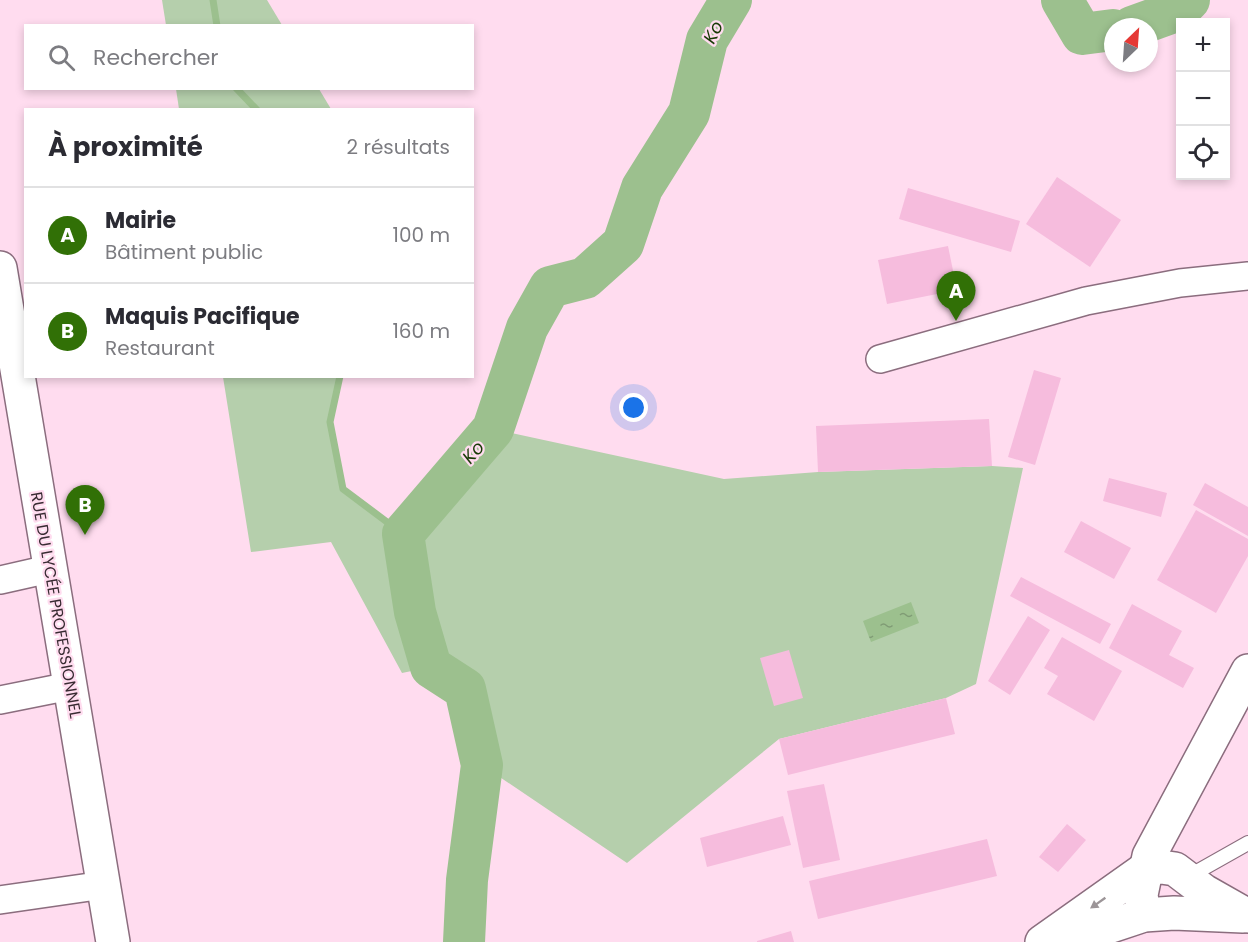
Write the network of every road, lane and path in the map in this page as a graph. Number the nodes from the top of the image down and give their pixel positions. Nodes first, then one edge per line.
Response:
1 (0, 268) edge
2 (1248, 276) edge
3 (4, 314) edge
4 (880, 359) dead end
5 (49, 569) junction
6 (0, 580) edge
7 (1248, 671) edge
8 (70, 686) junction
9 (0, 700) edge
10 (1248, 843) edge
11 (1169, 872) junction
12 (104, 885) junction
13 (0, 900) edge
14 (1159, 914) junction
15 (1248, 916) edge
16 (113, 942) edge
17 (1042, 942) edge
18 (1063, 942) edge

1 - 3 main road, RUE DU LYCÉE PROFESSIONNEL
2 - 4 street
3 - 5 main road, RUE DU LYCÉE PROFESSIONNEL
5 - 6 street
5 - 8 main road, RUE DU LYCÉE PROFESSIONNEL
7 - 11 main road
8 - 9 street
8 - 12 main road, RUE DU LYCÉE PROFESSIONNEL
10 - 11 lane
11 - 14 main road
11 - 15 main road
11 -> 17 main road
12 - 13 street
12 - 16 main road, RUE DU LYCÉE PROFESSIONNEL
14 - 15 main road
14 - 18 main road

